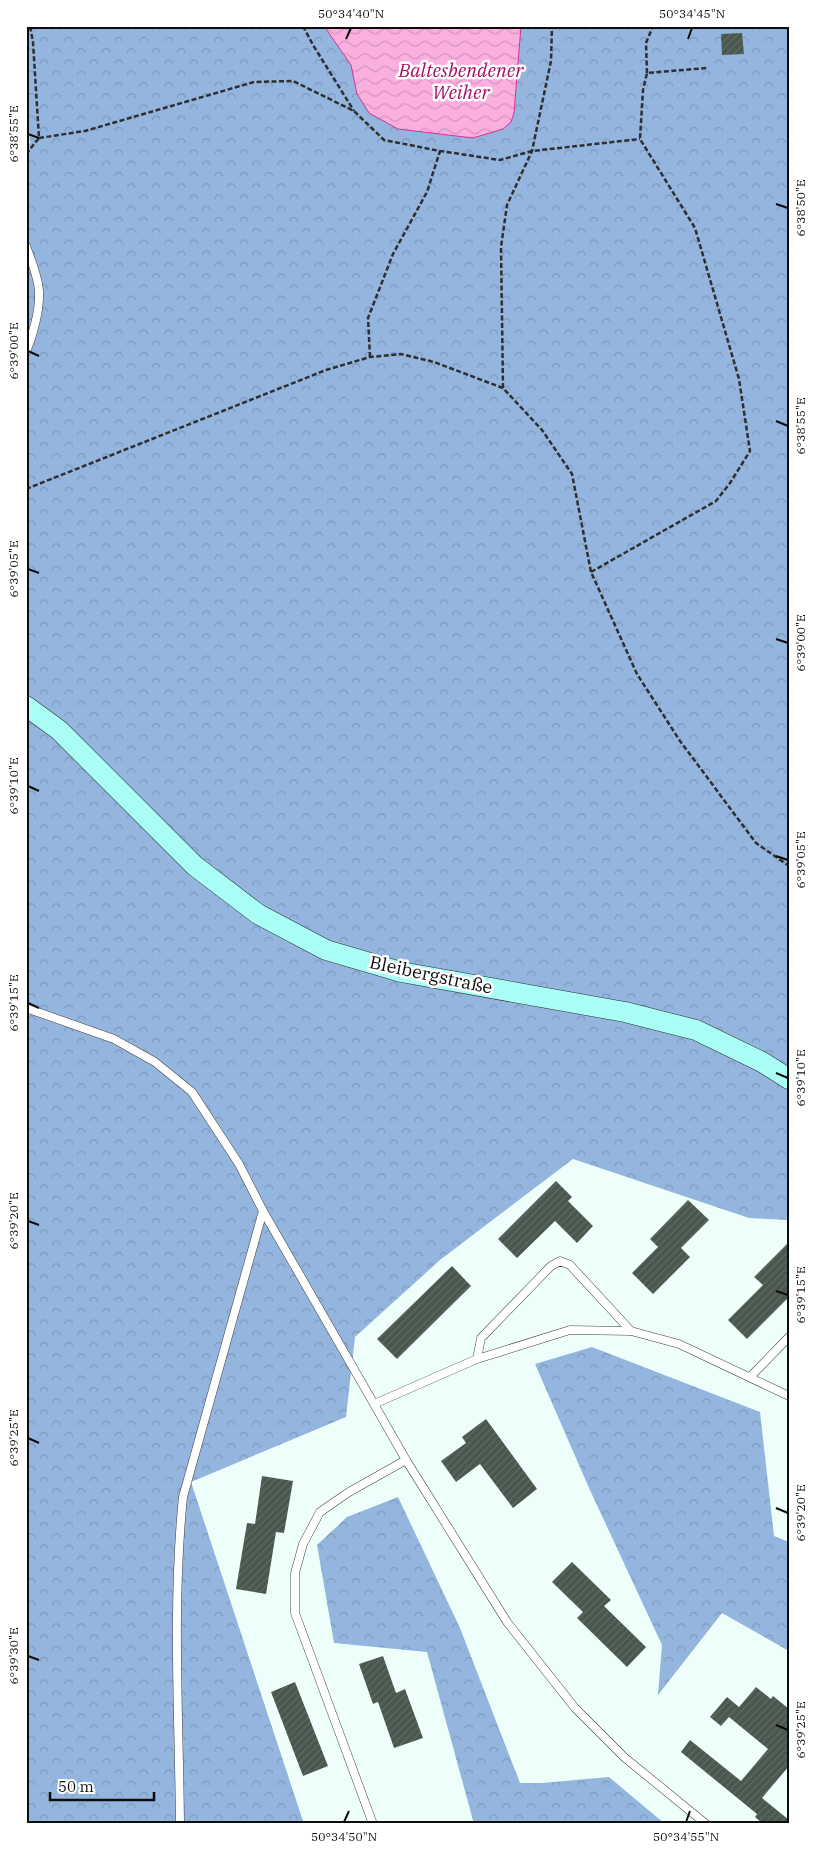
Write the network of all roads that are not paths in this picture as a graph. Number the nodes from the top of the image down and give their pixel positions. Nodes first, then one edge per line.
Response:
1 (26, 246) edge
2 (26, 352) edge
3 (26, 706) edge
4 (26, 1008) edge
5 (789, 1079) edge
6 (263, 1211) junction
7 (631, 1331) junction
8 (789, 1337) edge
9 (477, 1359) junction
10 (750, 1377) junction
11 (789, 1396) edge
12 (374, 1404) junction
13 (406, 1460) junction
14 (180, 1824) edge
15 (374, 1824) edge
16 (706, 1824) edge

1 - 2 lane
3 - 5 street, Bleibergstraße
4 - 6 lane
6 - 12 lane
6 - 14 lane
7 - 9 lane
7 - 9 lane
7 - 10 lane
8 - 10 lane
9 - 12 lane
10 - 11 lane
12 - 13 lane
13 - 15 lane
13 - 16 lane

